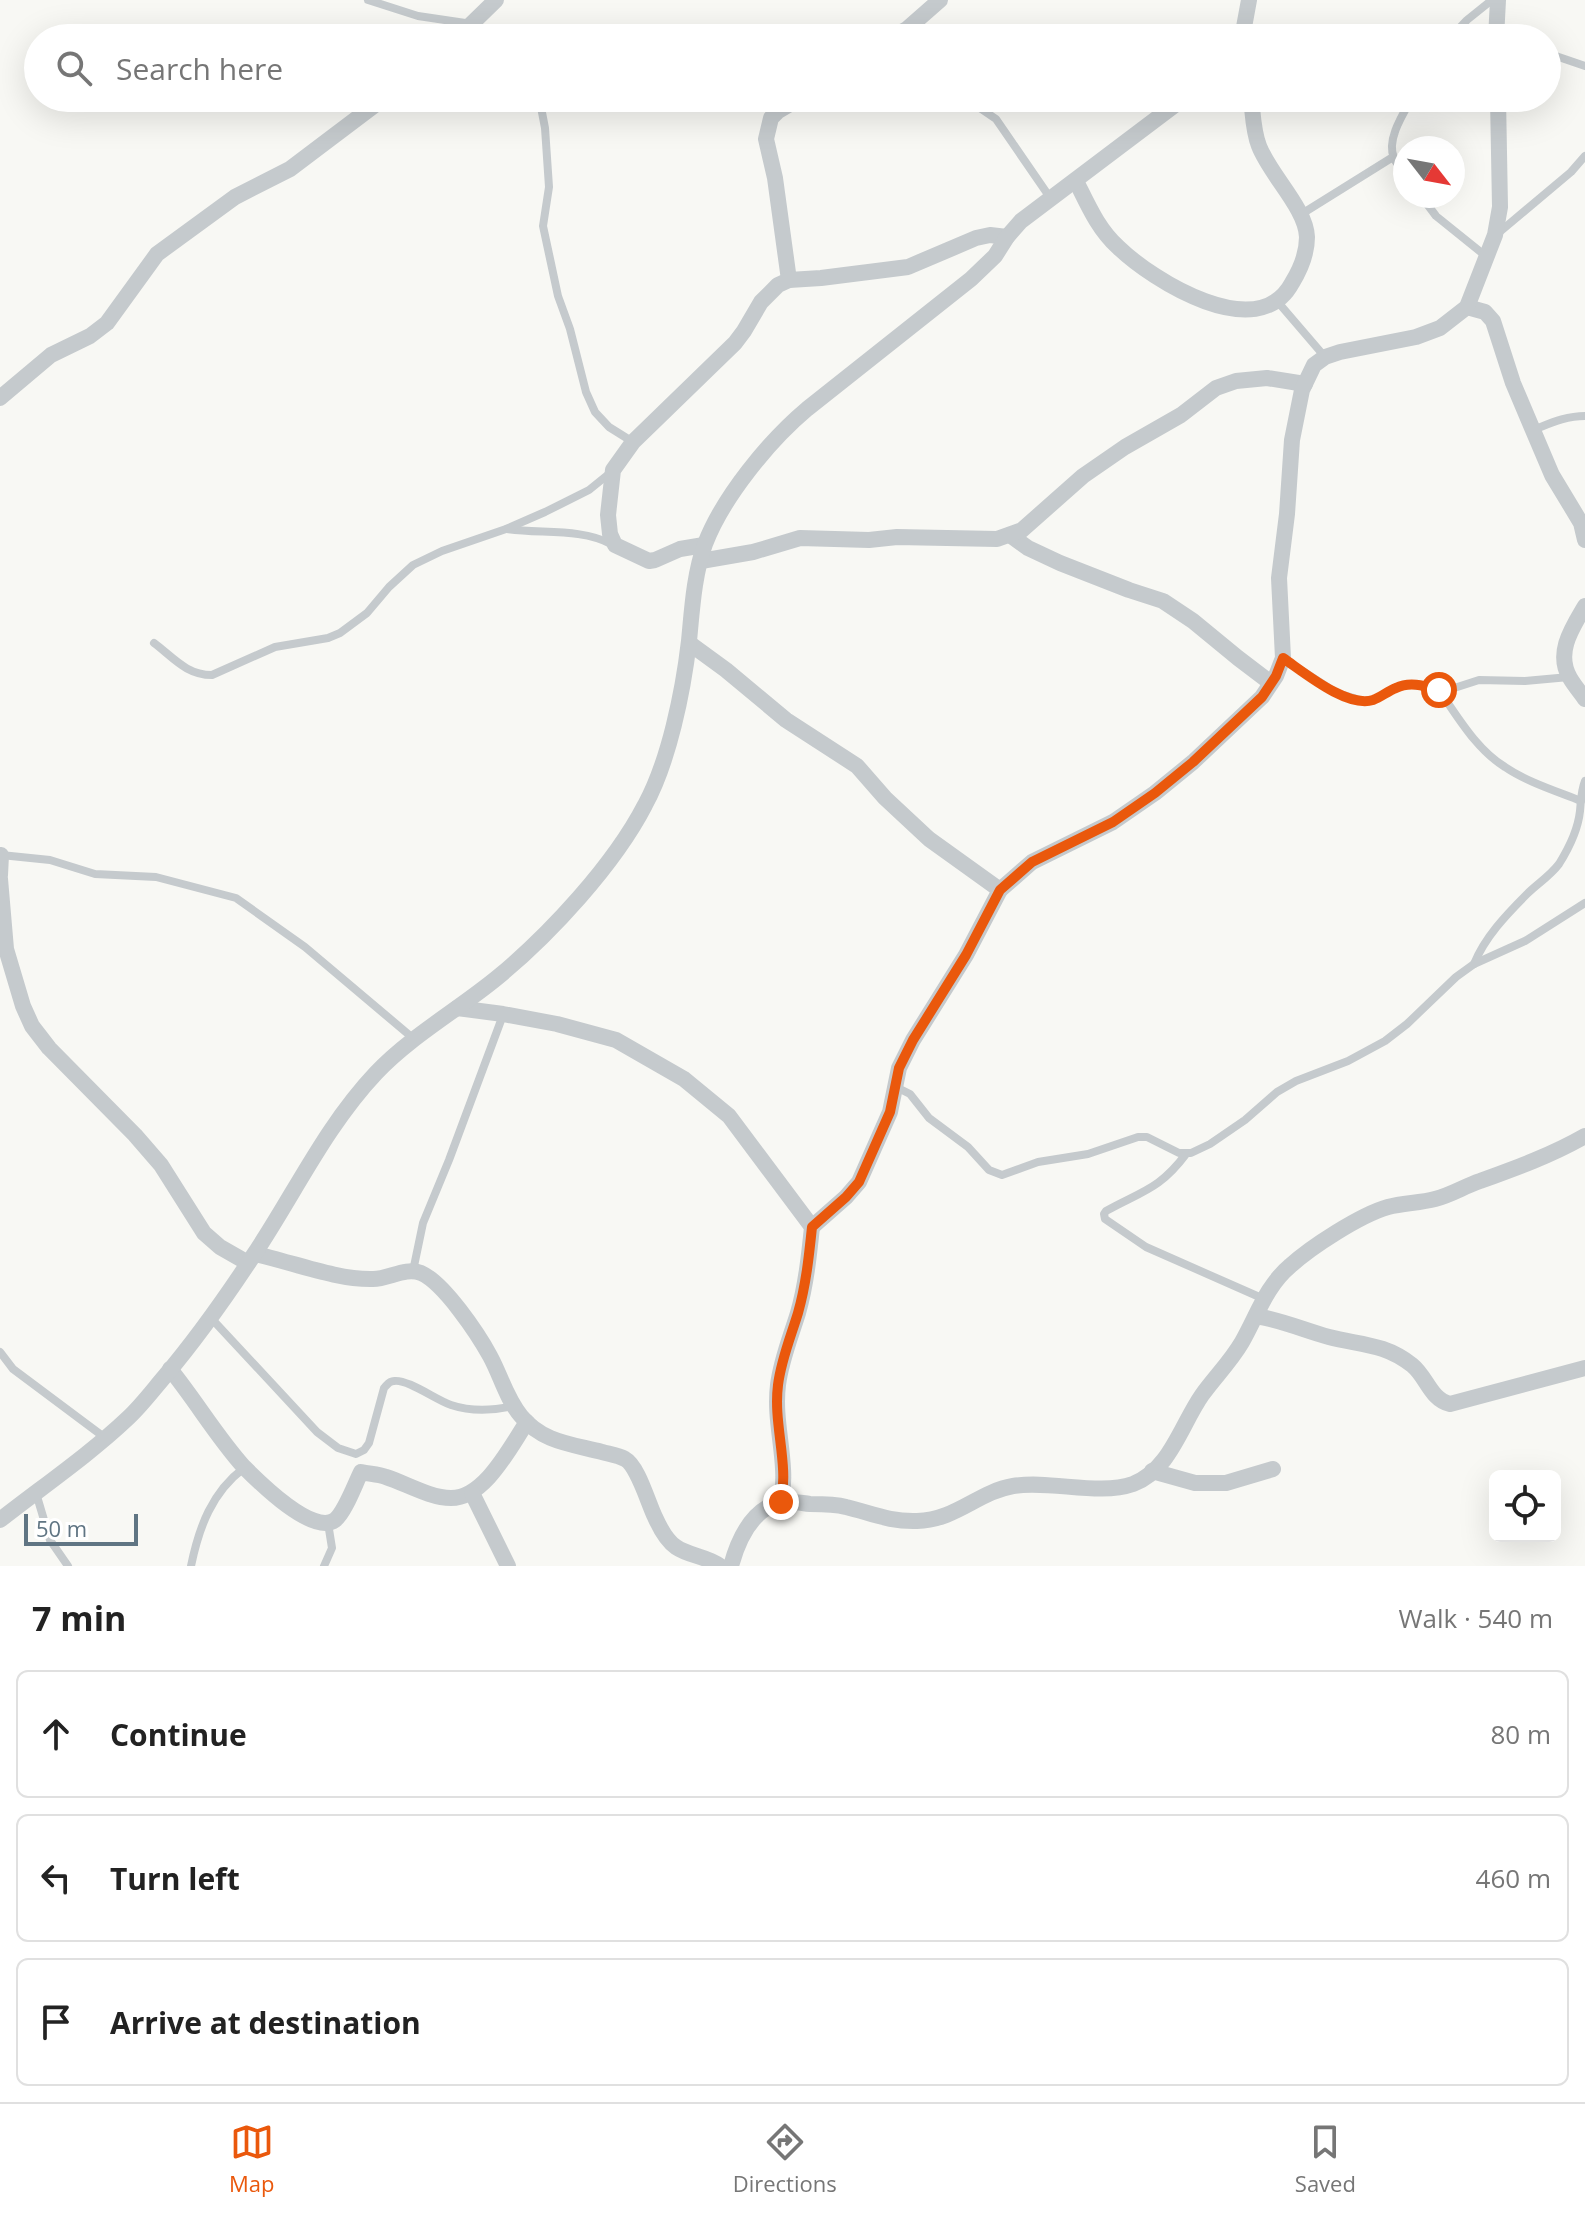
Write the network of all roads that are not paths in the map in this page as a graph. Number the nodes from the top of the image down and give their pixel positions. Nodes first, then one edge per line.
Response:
1 (368, 0) edge
2 (496, 0) edge
3 (940, 0) edge
4 (1249, 0) edge
5 (1495, 0) edge
6 (472, 24) joint
7 (913, 24) edge
8 (1245, 24) edge
9 (1463, 24) edge
10 (1498, 24) edge
11 (1561, 58) edge
12 (1585, 66) edge
13 (365, 112) edge
14 (542, 112) edge
15 (777, 112) edge
16 (986, 112) edge
17 (1166, 112) edge
18 (1253, 112) edge
19 (1406, 112) edge
20 (1498, 112) edge
21 (1394, 136) edge
22 (1585, 156) edge
23 (1393, 157) edge
24 (1076, 181) junction
25 (1051, 199) junction
26 (1430, 208) edge
27 (1300, 215) junction
28 (1495, 235) junction
29 (1007, 237) junction
30 (1487, 257) junction
31 (789, 280) junction
32 (1277, 301) junction
33 (1467, 307) junction
34 (1325, 357) junction
35 (1305, 384) junction
36 (0, 398) edge
37 (1585, 416) edge
38 (1533, 430) junction
39 (633, 442) junction
40 (613, 470) junction
41 (506, 529) junction
42 (1010, 535) junction
43 (1585, 540) edge
44 (615, 545) junction
45 (703, 553) junction
46 (1585, 606) edge
47 (154, 643) dead end
48 (689, 643) junction
49 (1283, 658) junction
50 (1569, 677) junction
51 (1271, 683) junction
52 (1439, 690) junction
53 (1585, 699) edge
54 (1585, 781) edge
55 (1582, 810) edge
56 (1, 855) edge
57 (0, 877) edge
58 (1000, 890) junction
59 (1585, 903) edge
60 (1474, 964) junction
61 (457, 1008) junction
62 (503, 1014) junction
63 (414, 1039) junction
64 (896, 1087) junction
65 (1585, 1136) edge
66 (1186, 1154) junction
67 (812, 1227) junction
68 (252, 1258) junction
69 (413, 1271) junction
70 (1264, 1299) junction
71 (1256, 1316) junction
72 (210, 1318) junction
73 (0, 1352) edge
74 (1585, 1368) edge
75 (170, 1369) junction
76 (514, 1406) junction
77 (527, 1422) junction
78 (104, 1437) junction
79 (356, 1454) junction
80 (245, 1467) junction
81 (1273, 1469) dead end
82 (1152, 1471) junction
83 (361, 1472) junction
84 (36, 1492) junction
85 (472, 1493) junction
86 (781, 1502) junction
87 (0, 1520) edge
88 (328, 1523) junction
89 (68, 1566) edge
90 (191, 1566) edge
91 (324, 1566) edge
92 (508, 1566) edge
93 (720, 1566) edge
94 (731, 1566) edge

1 - 6 lane
2 - 6 street
3 - 7 street
4 - 8 street
5 - 9 lane
5 - 10 street
11 - 12 lane
13 - 36 street
14 - 39 lane
15 - 31 street
16 - 25 lane
17 - 24 street
18 - 27 street
19 - 21 lane
20 - 28 street
22 - 28 lane
23 - 27 lane
24 - 25 street
24 - 32 street
25 - 29 street
26 - 30 lane
27 - 32 street
28 - 30 street
29 - 31 street
29 - 45 street
30 - 33 street
31 - 39 street
32 - 34 lane
33 - 34 street
33 - 38 street
34 - 35 street
35 - 42 street
35 - 49 street
37 - 38 lane
38 - 43 street
39 - 40 street
40 - 41 lane
40 - 44 street
41 - 44 lane
41 - 47 lane
42 - 45 street
42 - 51 street
44 - 45 street
45 - 48 street
46 - 50 street
48 - 58 street
48 - 61 street
49 - 51 street
49 - 52 lane
50 - 52 lane
50 - 53 street
51 - 58 street
52 - 55 lane
54 - 55 lane
55 - 60 lane
56 - 57 street
56 - 63 lane
57 - 68 street
58 - 64 street
59 - 60 lane
60 - 66 lane
61 - 62 street
61 - 63 street
62 - 67 street
62 - 69 lane
63 - 68 street
64 - 66 lane
64 - 67 street
65 - 70 street
66 - 70 lane
67 - 86 street
68 - 69 street
68 - 72 street
69 - 76 street
70 - 71 street
71 - 74 street
71 - 82 street
72 - 75 street
72 - 79 lane
73 - 78 lane
75 - 78 street
75 - 80 street
76 - 77 street
76 - 79 lane
77 - 85 street
77 - 93 street
78 - 84 street
79 - 83 lane
80 - 88 street
80 - 90 lane
81 - 82 street
82 - 86 street
83 - 85 street
83 - 88 street
84 - 87 street
84 - 89 lane
85 - 92 street
86 - 94 street
88 - 91 lane

